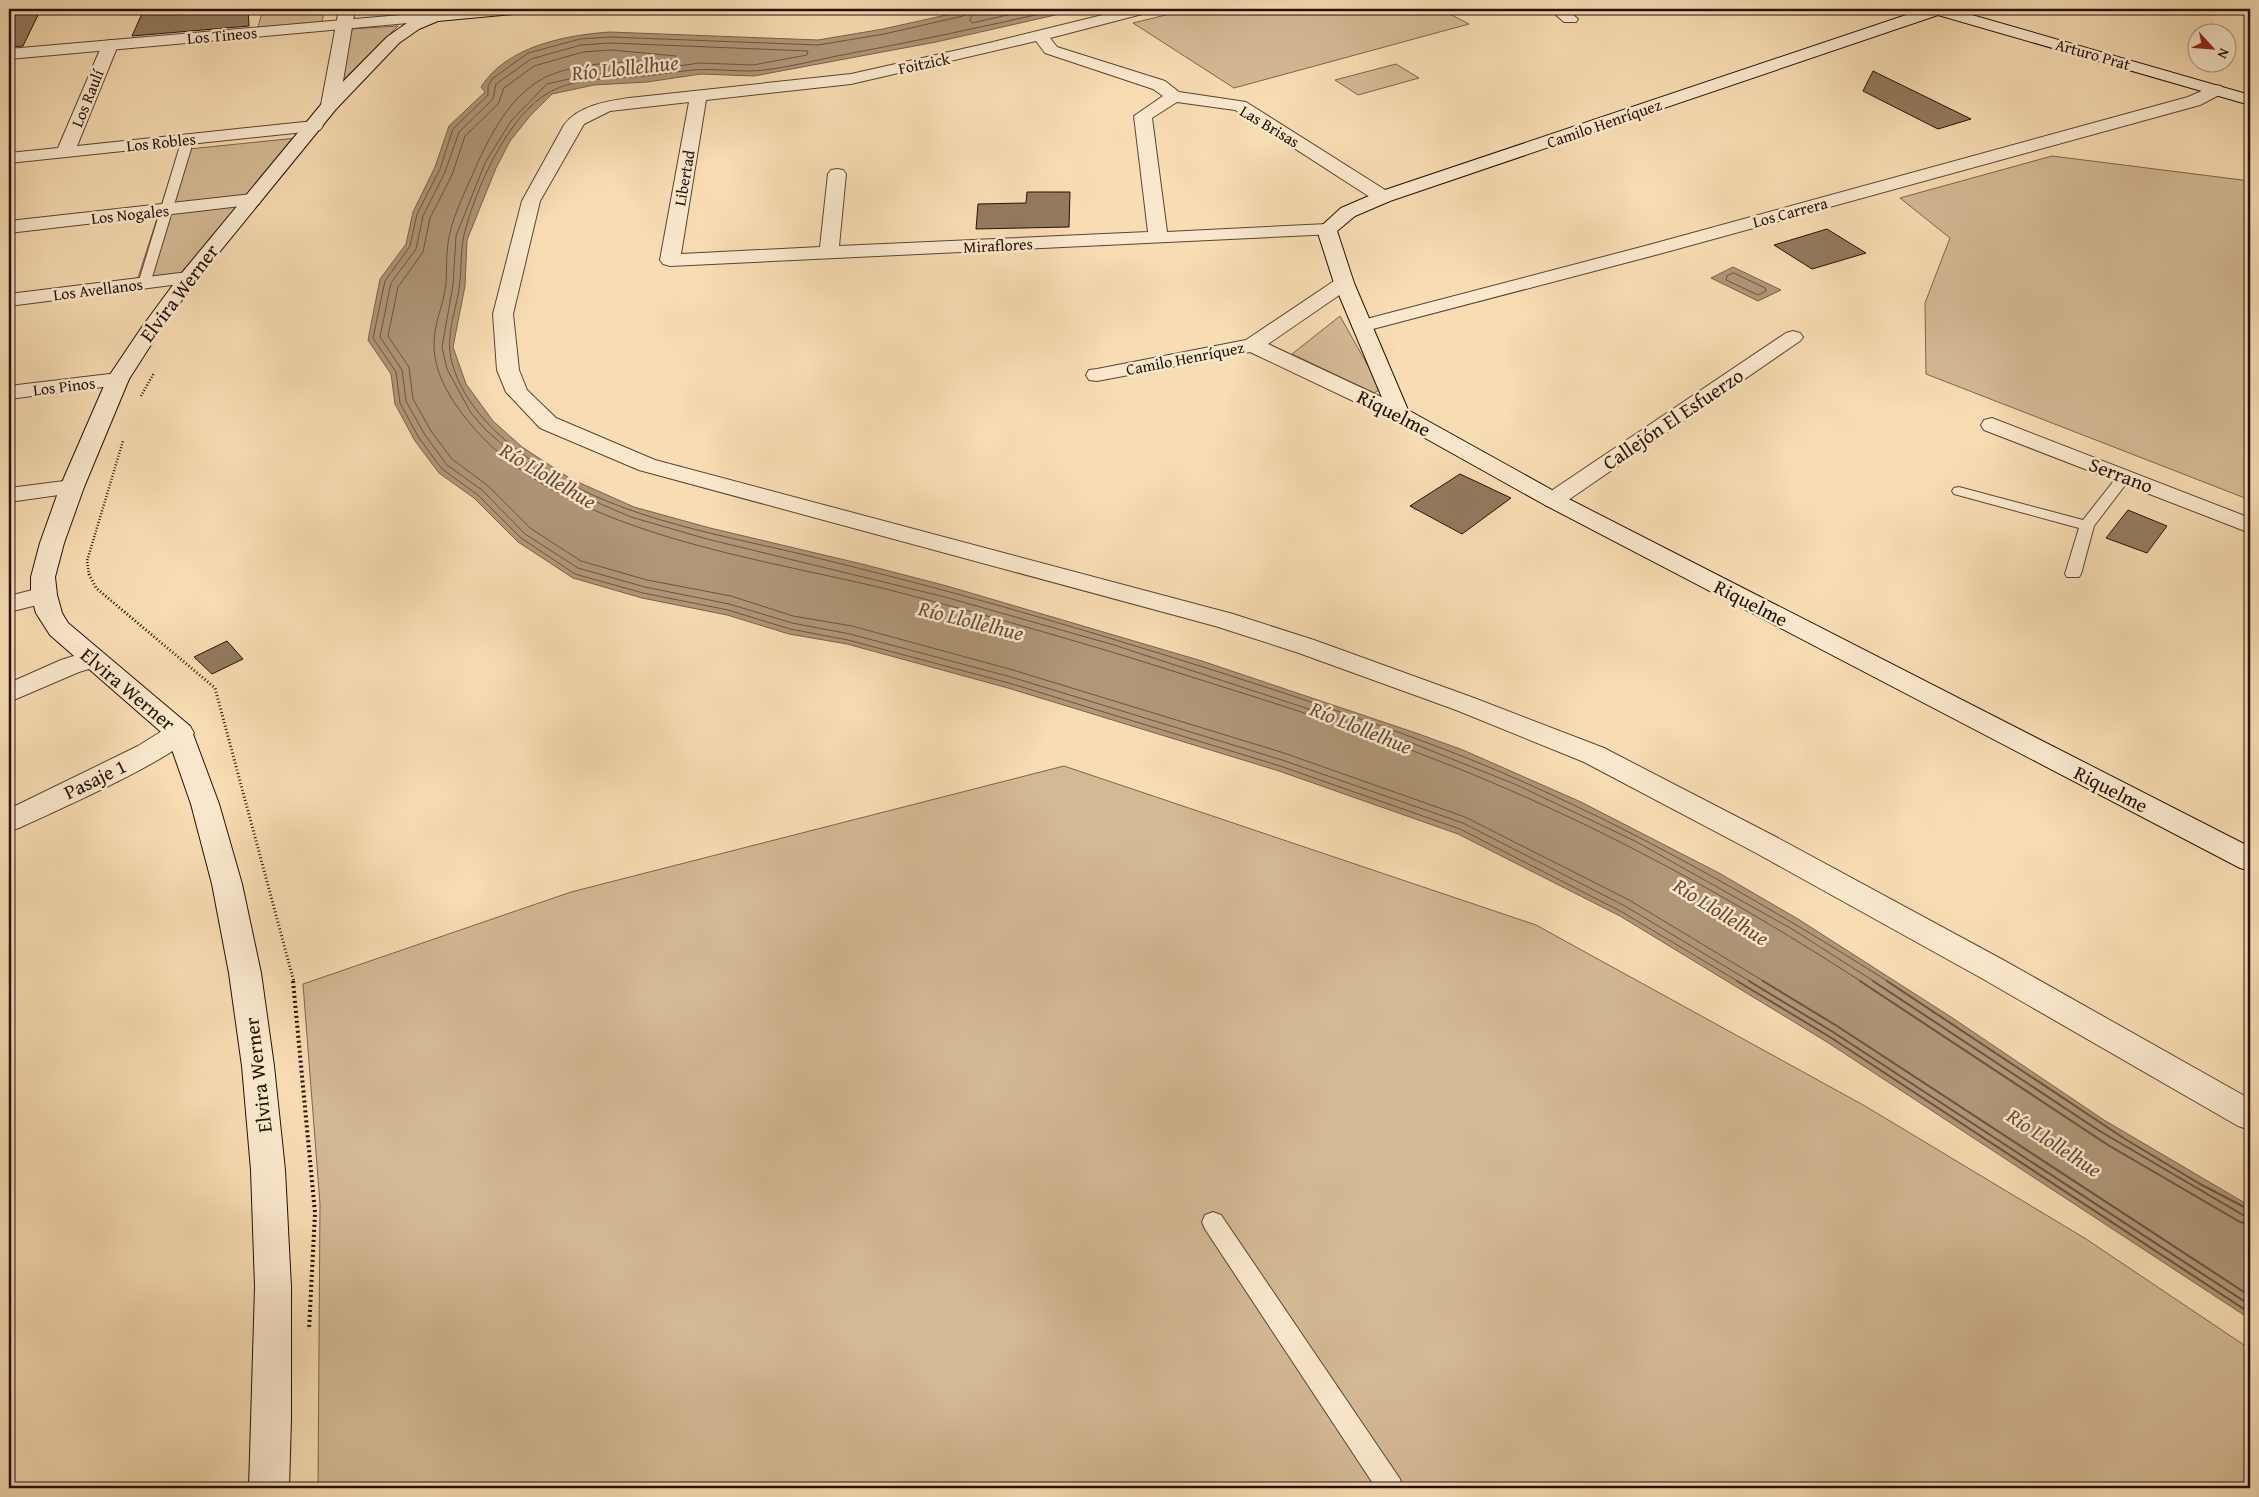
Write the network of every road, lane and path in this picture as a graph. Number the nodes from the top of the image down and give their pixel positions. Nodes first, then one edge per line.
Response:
1 (514, 9) edge
2 (575, 9) edge
3 (1145, 9) edge
4 (1557, 9) edge
5 (1937, 9) edge
6 (536, 12) dead end
7 (435, 13) edge
8 (345, 17) edge
9 (1570, 19) dead end
10 (1040, 35) junction
11 (110, 45) junction
12 (9, 54) edge
13 (2215, 90) junction
14 (1174, 96) junction
15 (698, 97) junction
16 (2250, 100) edge
17 (322, 116) junction
18 (188, 139) junction
19 (65, 152) junction
20 (9, 158) edge
21 (837, 174) dead end
22 (1383, 197) junction
23 (252, 200) junction
24 (166, 210) junction
25 (9, 227) edge
26 (1327, 230) junction
27 (1158, 238) junction
28 (829, 253) junction
29 (670, 260) joint
30 (188, 278) junction
31 (1344, 283) junction
32 (144, 284) junction
33 (9, 300) edge
34 (1362, 326) junction
35 (1793, 337) dead end
36 (1253, 346) junction
37 (159, 365) dead end
38 (1097, 375) dead end
39 (118, 379) junction
40 (9, 393) edge
41 (140, 398) dead end
42 (1399, 414) junction
43 (1992, 425) dead end
44 (125, 433) dead end
45 (2125, 476) junction
46 (72, 487) junction
47 (1959, 492) dead end
48 (9, 495) edge
49 (1553, 500) junction
50 (2087, 526) junction
51 (2250, 526) edge
52 (2072, 574) dead end
53 (44, 595) junction
54 (9, 604) edge
55 (93, 659) junction
56 (9, 693) edge
57 (180, 733) junction
58 (9, 821) edge
59 (2250, 860) edge
60 (2250, 1116) edge
61 (1213, 1222) dead end
62 (309, 1331) dead end
63 (269, 1488) edge
64 (1391, 1488) edge

1 - 7 street, Los Tineos
2 - 6 path
3 - 10 street, Foitzick
4 - 9 street
5 - 13 street, Arturo Prat
5 - 22 street, Camilo Henríquez
7 - 8 street, Los Tineos
7 - 17 street, Elvira Werner
8 - 11 street, Los Tineos
8 - 17 street
10 - 14 street, Las Brisas
10 - 15 street, Foitzick
11 - 12 street, Los Tineos
11 - 19 street, Los Raulí
13 - 16 street, Arturo Prat
13 - 34 street, Los Carrera
14 - 22 street, Las Brisas
14 - 27 street
15 - 29 street, Libertad
15 - 60 street, Foitzick
17 - 18 street, Los Robles
17 - 23 street, Elvira Werner
18 - 19 street, Los Robles
18 - 24 lane
19 - 20 street, Los Robles
21 - 28 street
22 - 26 street, Camilo Henríquez
23 - 24 street, Los Nogales
23 - 30 street, Elvira Werner
24 - 25 street, Los Nogales
24 - 32 lane
26 - 27 street, Miraflores
26 - 31 street
27 - 28 street, Miraflores
28 - 29 street, Miraflores
30 - 32 street, Los Avellanos
30 - 39 street, Elvira Werner
31 - 34 street
31 - 36 street, Camilo Henríquez
32 - 33 street, Los Avellanos
34 - 42 street
35 - 49 street, Callejón El Esfuerzo
36 - 38 street, Camilo Henríquez
36 - 42 street, Riquelme
37 - 41 path
39 - 40 street, Los Pinos
39 - 46 street, Elvira Werner
42 - 49 street, Riquelme
43 - 45 street, Serrano
44 - 62 path
45 - 50 lane
45 - 51 street, Serrano
46 - 48 street
46 - 53 street, Elvira Werner
47 - 50 lane
49 - 59 street, Riquelme
50 - 52 lane
53 - 54 street
53 - 55 street, Elvira Werner
55 - 56 street
55 - 57 street, Elvira Werner
57 - 58 street, Pasaje 1
57 - 63 street, Elvira Werner
61 - 64 lane

